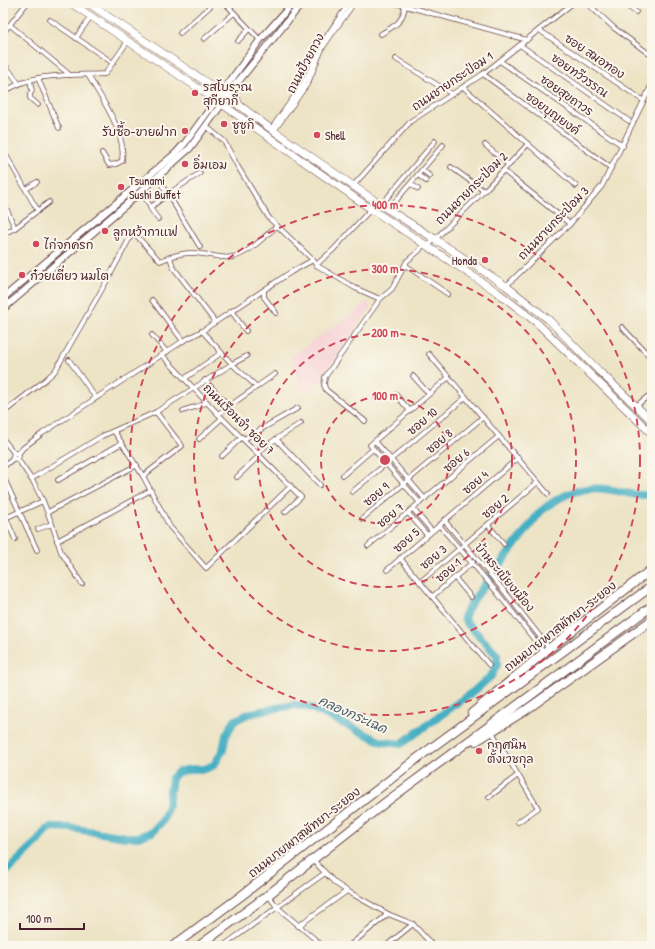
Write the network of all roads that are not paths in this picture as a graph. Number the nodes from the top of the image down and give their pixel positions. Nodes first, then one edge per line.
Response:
1 (27, 3) edge
2 (71, 3) edge
3 (88, 3) edge
4 (214, 3) edge
5 (225, 3) edge
6 (293, 3) edge
7 (302, 3) edge
8 (349, 3) edge
9 (354, 3) edge
10 (395, 3) edge
11 (573, 3) edge
12 (596, 3) edge
13 (622, 3) edge
14 (588, 4) edge
15 (405, 6) junction
16 (636, 12) dead end
17 (234, 13) junction
18 (91, 16) junction
19 (50, 20) dead end
20 (10, 25) junction
21 (249, 29) junction
22 (539, 30) junction
23 (3, 33) edge
24 (180, 33) dead end
25 (381, 34) dead end
26 (76, 38) junction
27 (204, 39) dead end
28 (260, 40) junction
29 (527, 40) junction
30 (128, 41) junction
31 (238, 41) dead end
32 (520, 45) junction
33 (652, 56) edge
34 (396, 59) dead end
35 (500, 61) junction
36 (3, 62) edge
37 (113, 63) junction
38 (483, 74) junction
39 (70, 75) junction
40 (88, 75) junction
41 (38, 78) junction
42 (30, 80) junction
43 (237, 83) junction
44 (19, 84) junction
45 (652, 84) edge
46 (463, 87) junction
47 (3, 92) edge
48 (224, 94) junction
49 (452, 94) junction
50 (641, 99) dead end
51 (219, 102) junction
52 (38, 104) dead end
53 (239, 106) junction
54 (629, 122) dead end
55 (206, 126) junction
56 (59, 128) dead end
57 (272, 130) junction
58 (435, 141) dead end
59 (528, 144) junction
60 (443, 145) dead end
61 (485, 145) dead end
62 (623, 146) junction
63 (3, 150) edge
64 (102, 153) dead end
65 (424, 154) junction
66 (431, 160) junction
67 (509, 165) junction
68 (451, 167) dead end
69 (612, 168) junction
70 (422, 170) junction
71 (504, 171) junction
72 (200, 173) dead end
73 (418, 175) junction
74 (430, 176) dead end
75 (157, 178) junction
76 (426, 181) dead end
77 (37, 182) dead end
78 (411, 184) junction
79 (353, 186) junction
80 (576, 186) dead end
81 (26, 189) junction
82 (418, 189) dead end
83 (484, 191) junction
84 (141, 192) junction
85 (168, 194) junction
86 (3, 201) edge
87 (49, 202) dead end
88 (381, 205) junction
89 (150, 208) junction
90 (144, 209) dead end
91 (371, 209) junction
92 (388, 210) junction
93 (38, 211) junction
94 (158, 219) dead end
95 (570, 224) junction
96 (276, 226) junction
97 (15, 228) junction
98 (3, 234) edge
99 (76, 237) junction
100 (435, 239) junction
101 (80, 243) junction
102 (426, 244) junction
103 (200, 247) dead end
104 (170, 257) junction
105 (313, 260) junction
106 (316, 264) junction
107 (405, 265) junction
108 (506, 286) junction
109 (264, 290) junction
110 (448, 294) dead end
111 (3, 298) edge
112 (380, 299) junction
113 (152, 300) dead end
114 (3, 309) edge
115 (231, 311) junction
116 (276, 313) dead end
117 (215, 322) junction
118 (622, 327) dead end
119 (202, 331) junction
120 (246, 331) dead end
121 (152, 336) dead end
122 (183, 341) junction
123 (167, 352) junction
124 (221, 353) junction
125 (430, 354) dead end
126 (162, 355) junction
127 (247, 356) dead end
128 (652, 359) edge
129 (69, 360) dead end
130 (232, 364) junction
131 (275, 374) dead end
132 (413, 376) dead end
133 (449, 377) junction
134 (184, 379) junction
135 (205, 380) junction
136 (257, 387) junction
137 (194, 388) junction
138 (652, 393) edge
139 (429, 394) junction
140 (396, 395) dead end
141 (466, 397) junction
142 (96, 398) junction
143 (207, 402) junction
144 (228, 406) junction
145 (636, 406) junction
146 (298, 408) dead end
147 (183, 411) dead end
148 (410, 411) junction
149 (156, 412) junction
150 (3, 413) edge
151 (218, 414) junction
152 (483, 417) junction
153 (222, 418) junction
154 (365, 421) dead end
155 (652, 421) edge
156 (301, 423) dead end
157 (114, 431) junction
158 (652, 434) edge
159 (499, 436) junction
160 (243, 438) junction
161 (199, 439) dead end
162 (276, 439) junction
163 (3, 440) edge
164 (375, 441) junction
165 (122, 443) junction
166 (373, 449) junction
167 (259, 454) junction
168 (16, 456) junction
169 (222, 456) dead end
170 (518, 458) junction
171 (391, 460) junction
172 (386, 464) junction
173 (136, 465) junction
174 (3, 467) edge
175 (343, 475) dead end
176 (3, 476) edge
177 (144, 476) junction
178 (237, 477) dead end
179 (31, 479) junction
180 (58, 480) dead end
181 (408, 480) junction
182 (538, 482) junction
183 (404, 484) junction
184 (320, 485) dead end
185 (291, 486) junction
186 (151, 490) junction
187 (352, 492) dead end
188 (548, 494) dead end
189 (425, 499) junction
190 (43, 501) junction
191 (420, 503) junction
192 (413, 509) junction
193 (3, 511) edge
194 (48, 512) junction
195 (285, 512) dead end
196 (20, 513) junction
197 (408, 513) junction
198 (5, 519) edge
199 (362, 519) dead end
200 (444, 520) junction
201 (52, 524) junction
202 (438, 525) junction
203 (488, 525) junction
204 (38, 529) dead end
205 (432, 531) junction
206 (427, 535) junction
207 (15, 539) dead end
208 (57, 541) junction
209 (504, 544) dead end
210 (464, 545) junction
211 (368, 546) dead end
212 (459, 549) junction
213 (37, 550) dead end
214 (400, 558) junction
215 (477, 559) junction
216 (472, 563) junction
217 (652, 569) edge
218 (387, 570) dead end
219 (455, 578) junction
220 (493, 578) junction
221 (420, 582) junction
222 (489, 582) junction
223 (82, 584) dead end
224 (652, 586) edge
225 (505, 592) junction
226 (432, 596) junction
227 (500, 596) junction
228 (471, 597) dead end
229 (652, 606) edge
230 (652, 620) edge
231 (547, 650) junction
232 (489, 665) dead end
233 (492, 732) junction
234 (448, 736) junction
235 (452, 753) junction
236 (518, 775) junction
237 (489, 796) dead end
238 (518, 822) dead end
239 (313, 860) junction
240 (325, 873) junction
241 (347, 891) junction
242 (268, 895) junction
243 (277, 907) junction
244 (388, 914) junction
245 (413, 924) junction
246 (298, 926) junction
247 (431, 945) edge
248 (173, 946) edge
249 (201, 946) edge
250 (223, 946) edge
251 (323, 946) edge
252 (349, 946) edge
253 (386, 946) edge

1 - 20 street
2 - 18 main road
3 - 48 main road
4 - 24 street
5 - 17 street
6 - 28 street
7 - 43 street
8 - 57 street, ถนนป้วยกวง
9 - 57 street, ถนนป้วยกวง
10 - 15 street
11 - 22 street, ถนนชายกระป่อม 1
12 - 14 street
13 - 16 street
14 - 33 street
15 - 25 street
15 - 29 street
17 - 21 street
17 - 27 street
18 - 26 street
18 - 30 main road
19 - 26 street
20 - 23 street
20 - 39 street
21 - 28 street
21 - 31 street
22 - 29 street, ถนนชายกระป่อม 1
22 - 50 street, ซอย สมอทอง
26 - 37 street
28 - 48 street
29 - 32 street, ถนนชายกระป่อม 1
30 - 37 street
30 - 51 main road
32 - 35 street, ถนนชายกระป่อม 1
32 - 54 street, ซอยทวีวรรณ
34 - 49 street
35 - 38 street, ถนนชายกระป่อม 1
35 - 62 street, ซอยสุขถาวร
36 - 44 street
37 - 40 street
38 - 46 street, ถนนชายกระป่อม 1
38 - 69 street, ซอยบุญยงค์
39 - 40 street
39 - 41 street
40 - 64 street
41 - 42 street
41 - 56 street
42 - 44 street
42 - 52 street
43 - 48 street
43 - 53 main road
44 - 47 street
45 - 62 street, ถนนชายกระป่อม 3
46 - 49 street, ถนนชายกระป่อม 1
46 - 59 street
48 - 51 street
48 - 53 main road
49 - 79 street, ถนนชายกระป่อม 1
51 - 55 street
51 - 91 main road
51 - 99 street
53 - 57 main road
55 - 75 street
55 - 96 street
57 - 79 main road
58 - 65 street
59 - 67 street, ถนนชายกระป่อม 2
59 - 80 street
60 - 66 street
61 - 67 street
62 - 69 street, ถนนชายกระป่อม 3
63 - 81 street
65 - 66 street
65 - 88 street
66 - 70 street
67 - 71 street, ถนนชายกระป่อม 2
68 - 83 street
69 - 95 street, ถนนชายกระป่อม 3
70 - 73 street
70 - 74 street
71 - 83 street, ถนนชายกระป่อม 2
71 - 95 street
72 - 85 street
73 - 76 street
73 - 78 street
75 - 84 street
75 - 85 street
77 - 81 street
78 - 82 street
78 - 92 street
79 - 88 main road
81 - 93 street
83 - 100 street, ถนนชายกระป่อม 2
84 - 89 street
84 - 101 street
85 - 89 street
85 - 103 street
86 - 97 street
87 - 93 street
88 - 92 main road
89 - 90 street
89 - 94 street
91 - 102 main road
91 - 106 street
92 - 100 main road
93 - 97 street
95 - 108 street, ถนนชายกระป่อม 3
96 - 104 street
96 - 105 street
97 - 98 street
99 - 101 street
99 - 111 street
100 - 102 street, ถนนชายกระป่อม 2
100 - 108 main road
101 - 114 street
102 - 107 street, ถนนชายกระป่อม 2
102 - 158 main road
104 - 117 street
104 - 150 street
105 - 106 street
105 - 109 street
106 - 112 street
107 - 110 street
107 - 112 street, ถนนชายกระป่อม 2
108 - 145 main road
109 - 115 street
109 - 116 street
112 - 154 street, ถนนชายกระป่อม 2
113 - 122 street
115 - 117 street
115 - 120 street
117 - 119 street
118 - 128 street
119 - 122 street
119 - 124 street
121 - 123 street
122 - 123 street
123 - 126 street
124 - 130 street
124 - 134 street
125 - 133 street
126 - 134 street, ถนนเรือนจำ ซอย 7
126 - 142 street
127 - 130 street
129 - 142 street
130 - 135 street
130 - 136 street
131 - 136 street
132 - 139 street
133 - 139 street
133 - 141 street
134 - 137 street, ถนนเรือนจำ ซอย 7
135 - 137 street
135 - 144 street
136 - 144 street
137 - 143 street, ถนนเรือนจำ ซอย 7
137 - 149 street
138 - 145 street
139 - 148 street
140 - 148 street
141 - 152 street
141 - 171 street, ซอย 10
142 - 168 street
143 - 147 street
143 - 151 street, ถนนเรือนจำ ซอย 7
144 - 151 street
145 - 155 main road
146 - 160 street
148 - 164 street
149 - 157 street
149 - 177 street
151 - 153 street, ถนนเรือนจำ ซอย 7
152 - 159 street
152 - 181 street, ซอย 8
153 - 160 street, ถนนเรือนจำ ซอย 7
153 - 161 street
156 - 162 street
157 - 165 street
157 - 179 street
159 - 170 street
159 - 189 street, ซอย 6
160 - 167 street, ถนนเรือนจำ ซอย 7
160 - 169 street
162 - 167 street
162 - 184 street
163 - 168 street
164 - 166 street
164 - 171 street
165 - 173 street
165 - 180 street
166 - 172 street
166 - 175 street
167 - 178 street
167 - 185 street, ถนนเรือนจำ ซอย 7
168 - 174 street
168 - 179 street
170 - 182 street
170 - 200 street, ซอย 4
171 - 172 street, ซอย 10
171 - 181 street
172 - 183 street
172 - 187 street, ซอย 10
173 - 177 street
173 - 194 street
176 - 196 street
177 - 186 street
179 - 190 street
181 - 183 street, ซอย 8
181 - 189 street
182 - 188 street
182 - 203 street, ซอย 2
183 - 191 street
183 - 199 street, ซอย 9
185 - 186 street
185 - 195 street, ถนนเรือนจำ ซอย 7
186 - 208 street
189 - 191 street, ซอย 7
190 - 194 street
190 - 196 street
191 - 192 street, ซอย 7
192 - 197 street, ซอย 7
192 - 205 street
193 - 198 street
194 - 201 street
196 - 198 street
196 - 213 street
197 - 206 street
197 - 211 street, ซอย 7
198 - 207 street
200 - 202 street, ซอย 4
200 - 210 street, บ้านระเบียงเมือง
201 - 204 street
201 - 208 street
202 - 205 street, ซอย 5
202 - 212 street, บ้านระเบียงเมือง
203 - 209 street
203 - 210 street, ซอย 2
205 - 206 street, ซอย 5
206 - 214 street, ซอย 5
208 - 223 street
210 - 212 street, ซอย 2
210 - 215 street, บ้านระเบียงเมือง
212 - 216 street, บ้านระเบียงเมือง
212 - 221 street, ซอย 3
214 - 218 street, ซอย 5
214 - 221 street
215 - 216 street, ซอย 1
215 - 220 street, บ้านระเบียงเมือง
216 - 219 street, ซอย 1
216 - 222 street, บ้านระเบียงเมือง
217 - 231 highway, ถนนบายพาสพัทยา–ระยอง
219 - 226 street, ซอย 1
219 - 228 street
220 - 222 street
220 - 225 street, บ้านระเบียงเมือง
221 - 226 street
222 - 227 street, บ้านระเบียงเมือง
224 - 234 highway, ถนนบายพาสพัทยา–ระยอง
225 - 227 street
225 - 231 street, บ้านระเบียงเมือง
226 - 232 street
227 - 231 street, บ้านระเบียงเมือง
229 - 235 highway
230 - 233 highway
231 - 234 highway, ถนนบายพาสพัทยา–ระยอง
233 - 235 highway
233 - 236 street
234 - 248 highway, ถนนบายพาสพัทยา–ระยอง
235 - 239 highway
236 - 237 street
236 - 238 street
239 - 240 street
239 - 242 highway
240 - 241 street
240 - 243 street
241 - 244 street
241 - 246 street
242 - 243 street
242 - 249 highway
243 - 246 street
243 - 250 street
244 - 245 street
244 - 252 street
245 - 247 street
245 - 253 street
246 - 251 street

